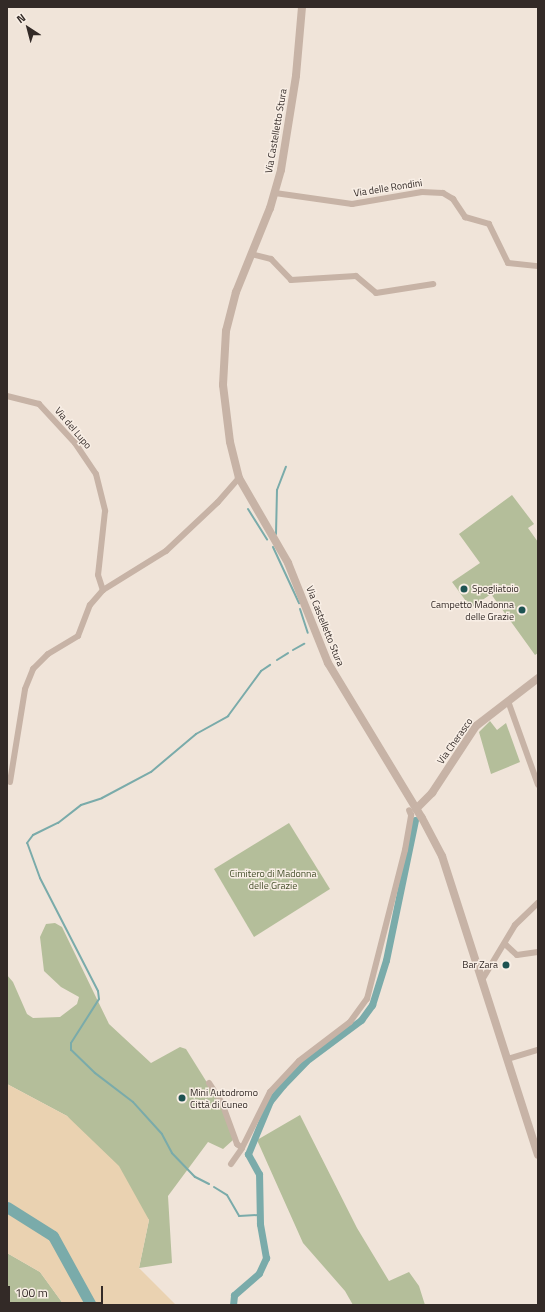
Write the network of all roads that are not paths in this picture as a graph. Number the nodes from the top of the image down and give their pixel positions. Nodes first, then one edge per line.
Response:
1 (302, 7) edge
2 (275, 193) junction
3 (252, 254) junction
4 (538, 266) edge
5 (433, 284) dead end
6 (7, 396) edge
7 (239, 478) junction
8 (103, 590) junction
9 (538, 678) edge
10 (508, 701) junction
11 (10, 782) dead end
12 (538, 785) edge
13 (412, 810) junction
14 (538, 904) edge
15 (505, 944) junction
16 (538, 952) edge
17 (482, 980) junction
18 (538, 1050) edge
19 (508, 1059) junction
20 (209, 1083) dead end
21 (242, 1148) junction
22 (538, 1154) edge
23 (231, 1164) dead end

1 - 2 street, Via Castelletto Stura
2 - 3 street, Via Castelletto Stura
2 - 4 street, Via delle Rondini
3 - 5 street
3 - 7 street, Via Castelletto Stura
6 - 8 street, Via del Lupo
7 - 8 street
7 - 13 street, Via Castelletto Stura
8 - 11 street
9 - 10 street, Via Cherasco
10 - 12 street
10 - 13 street, Via Cherasco
13 - 17 street, Via Castelletto Stura
13 - 21 street
14 - 15 street
15 - 16 street
15 - 17 street
17 - 19 street, Via Castelletto Stura
18 - 19 street
19 - 22 street, Via Castelletto Stura
20 - 21 street
21 - 23 street

